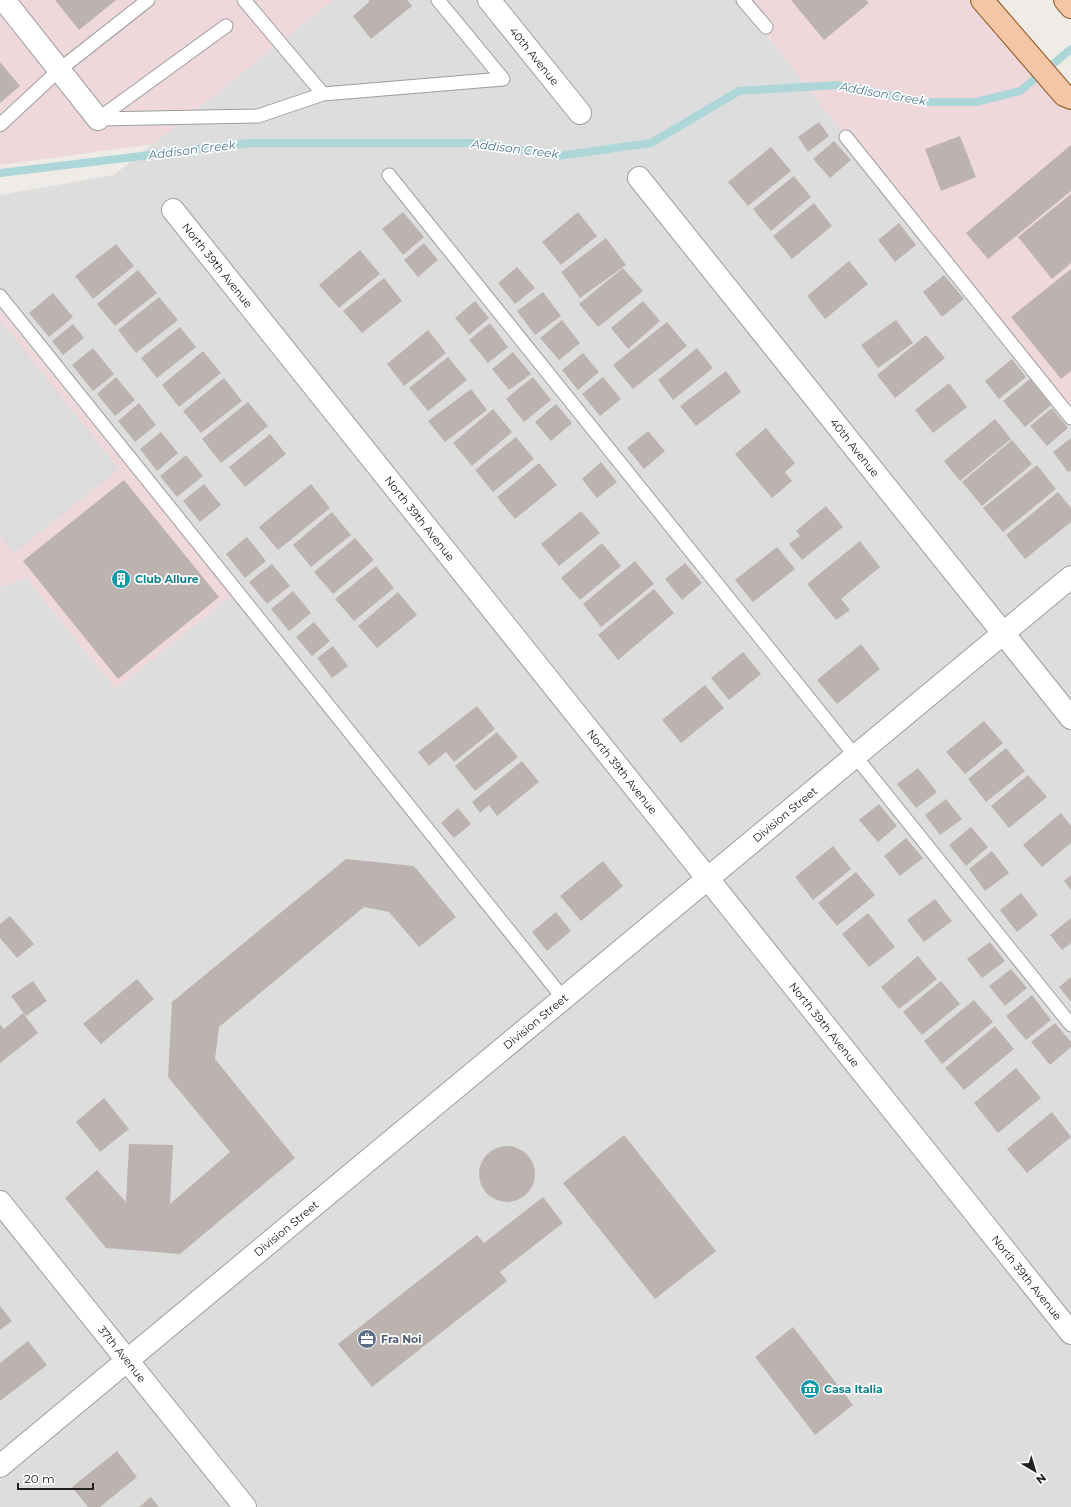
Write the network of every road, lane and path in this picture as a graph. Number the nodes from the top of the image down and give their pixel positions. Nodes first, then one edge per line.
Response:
1 (4, 0) edge
2 (148, 0) edge
3 (244, 0) edge
4 (438, 0) edge
5 (490, 0) edge
6 (743, 0) edge
7 (982, 0) edge
8 (1065, 0) edge
9 (1071, 7) edge
10 (226, 26) dead end
11 (766, 27) dead end
12 (59, 70) junction
13 (323, 94) junction
14 (1071, 98) edge
15 (580, 112) dead end
16 (98, 119) junction
17 (0, 125) edge
18 (846, 138) dead end
19 (389, 175) dead end
20 (639, 178) dead end
21 (173, 210) dead end
22 (0, 296) edge
23 (1071, 418) edge
24 (1071, 577) edge
25 (1003, 633) junction
26 (1071, 718) edge
27 (855, 756) junction
28 (707, 879) junction
29 (563, 998) junction
30 (1071, 1025) edge
31 (0, 1202) edge
32 (1071, 1333) edge
33 (127, 1361) junction
34 (0, 1466) edge
35 (245, 1507) edge

1 - 12 street
2 - 12 lane
3 - 13 lane
4 - 13 lane
5 - 15 street, 40th Avenue
6 - 11 lane
7 - 14 main road
8 - 9 main road
10 - 16 lane
12 - 16 street
12 - 17 lane
13 - 16 lane
18 - 23 lane
19 - 27 lane
20 - 25 street, 40th Avenue
21 - 28 street, North 39th Avenue
22 - 29 lane
24 - 25 street, Division Street
25 - 26 street, 40th Avenue
25 - 27 street, Division Street
27 - 28 street, Division Street
27 - 30 lane
28 - 29 street, Division Street
28 - 32 street, North 39th Avenue
29 - 33 street, Division Street
31 - 33 street, 37th Avenue
33 - 34 street, Division Street
33 - 35 street, 37th Avenue

